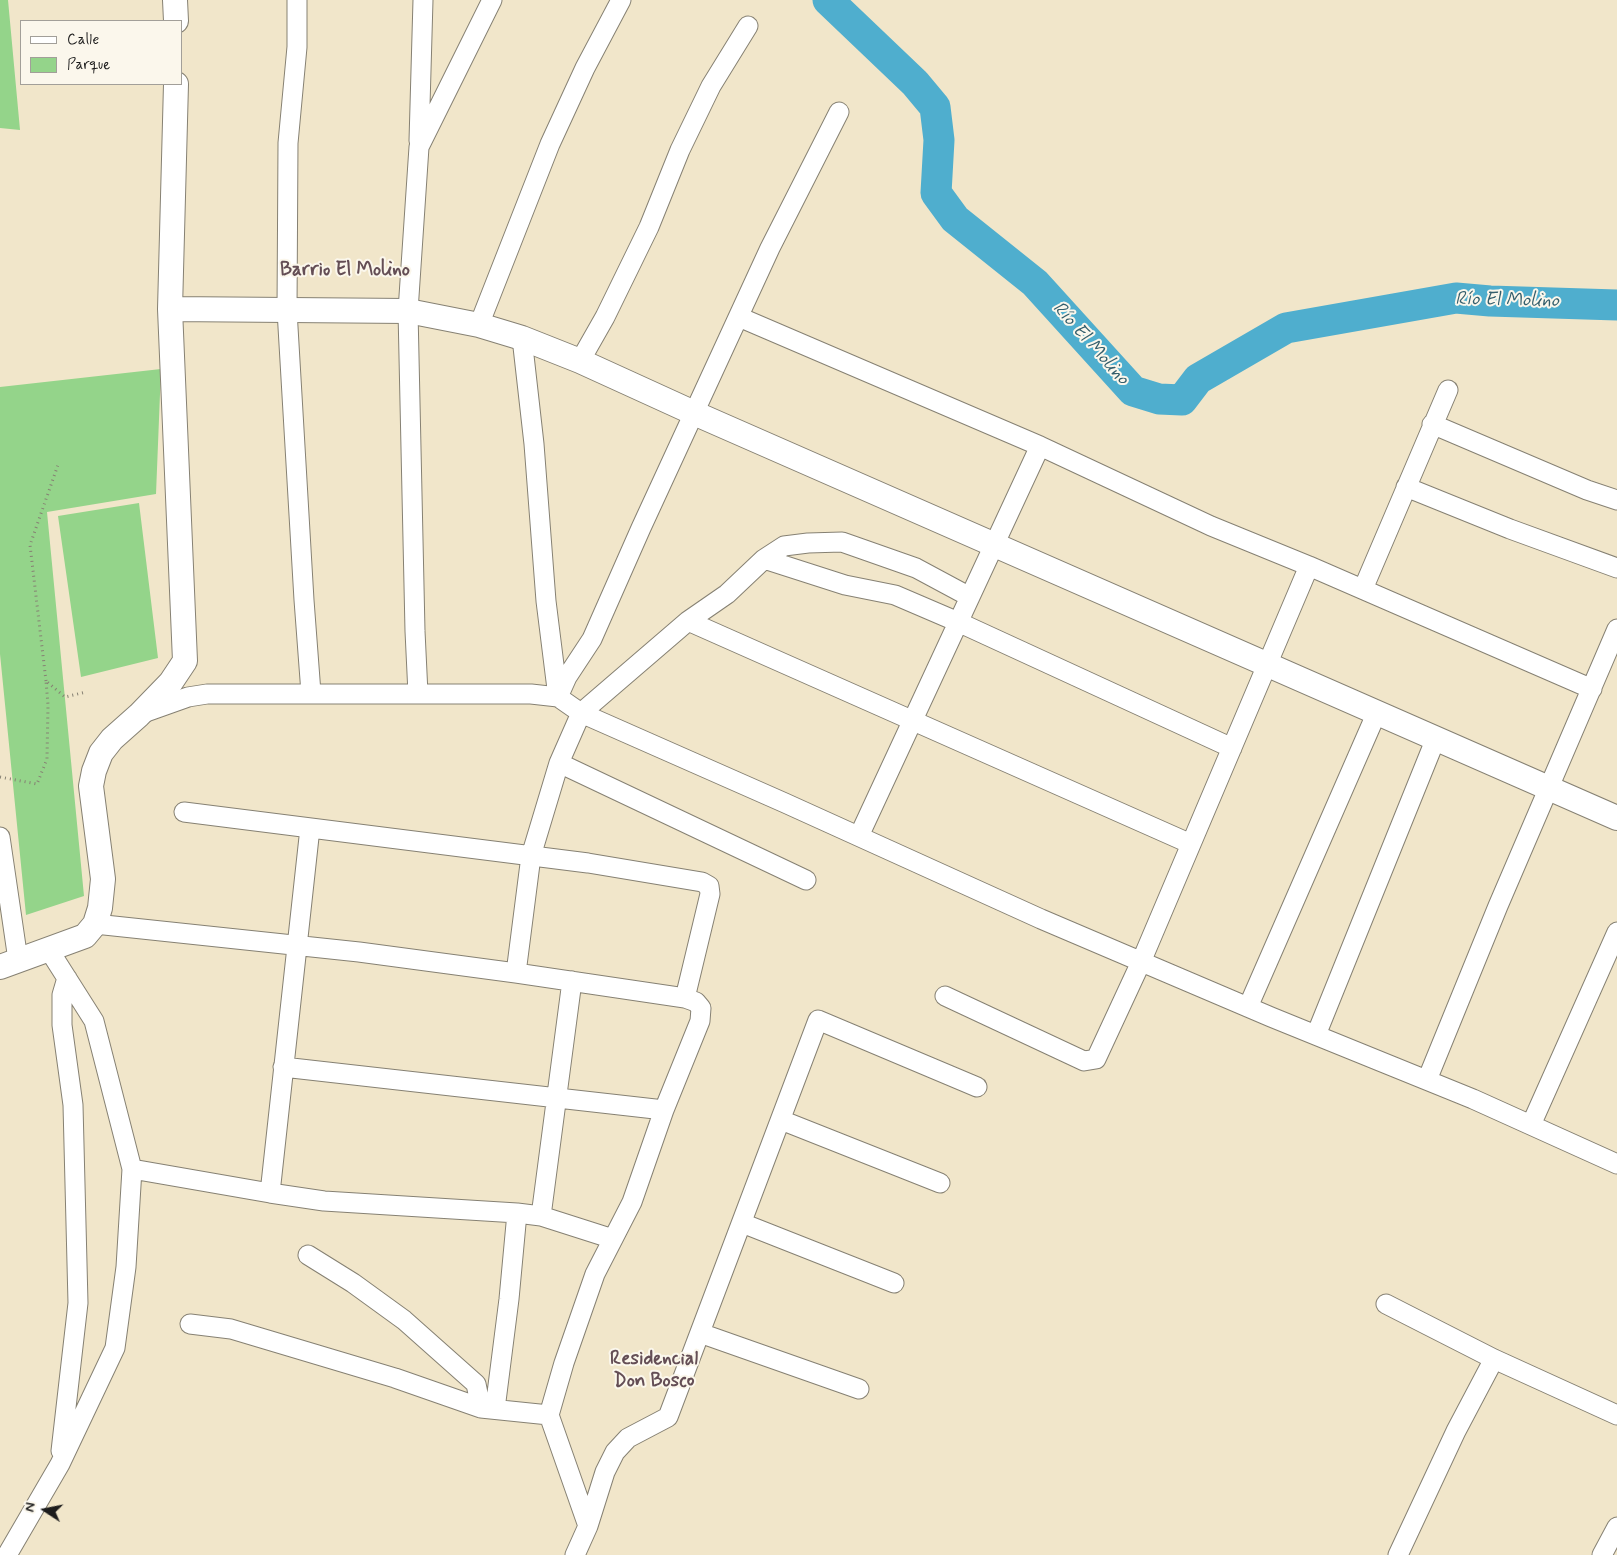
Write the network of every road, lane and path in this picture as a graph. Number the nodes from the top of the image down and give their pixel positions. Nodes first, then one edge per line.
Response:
1 (175, 0) edge
2 (297, 0) edge
3 (423, 0) edge
4 (492, 0) edge
5 (621, 0) edge
6 (176, 20) edge
7 (748, 26) dead end
8 (176, 85) edge
9 (839, 112) dead end
10 (419, 148) junction
11 (170, 309) junction
12 (287, 310) junction
13 (408, 311) junction
14 (739, 316) junction
15 (479, 325) junction
16 (522, 338) junction
17 (580, 361) junction
18 (1448, 390) dead end
19 (694, 413) junction
20 (1432, 424) junction
21 (1040, 446) junction
22 (59, 462) dead end
23 (1406, 487) junction
24 (1617, 500) edge
25 (994, 545) junction
26 (764, 559) junction
27 (1309, 566) junction
28 (1617, 568) edge
29 (1362, 589) junction
30 (970, 597) junction
31 (688, 621) junction
32 (958, 622) junction
33 (1617, 629) edge
34 (1267, 664) junction
35 (46, 681) junction
36 (1592, 689) junction
37 (86, 692) dead end
38 (311, 693) junction
39 (418, 694) junction
40 (558, 697) junction
41 (1377, 712) junction
42 (581, 713) junction
43 (139, 715) junction
44 (912, 720) junction
45 (1436, 738) junction
46 (1232, 748) junction
47 (559, 763) junction
48 (0, 777) edge
49 (1549, 788) junction
50 (184, 812) dead end
51 (1617, 818) edge
52 (310, 828) junction
53 (859, 836) junction
54 (0, 837) edge
55 (1191, 844) junction
56 (531, 856) junction
57 (806, 880) dead end
58 (95, 924) junction
59 (1617, 932) edge
60 (298, 945) junction
61 (49, 950) junction
62 (1141, 962) junction
63 (9, 964) edge
64 (516, 973) junction
65 (67, 978) junction
66 (572, 981) junction
67 (945, 996) dead end
68 (685, 998) junction
69 (1248, 1007) junction
70 (1316, 1035) junction
71 (283, 1067) junction
72 (1427, 1080) junction
73 (977, 1087) dead end
74 (556, 1097) junction
75 (664, 1110) junction
76 (781, 1120) junction
77 (1531, 1125) junction
78 (1617, 1164) edge
79 (132, 1169) junction
80 (940, 1183) dead end
81 (270, 1194) junction
82 (517, 1213) junction
83 (541, 1216) junction
84 (742, 1223) junction
85 (613, 1239) junction
86 (308, 1255) dead end
87 (894, 1283) dead end
88 (1386, 1304) dead end
89 (190, 1324) dead end
90 (700, 1333) junction
91 (1494, 1359) junction
92 (859, 1389) dead end
93 (488, 1408) junction
94 (549, 1414) junction
95 (1617, 1415) edge
96 (60, 1464) junction
97 (588, 1526) junction
98 (1617, 1527) edge
99 (7, 1555) edge
100 (574, 1555) edge
101 (1398, 1555) edge
102 (1602, 1555) edge

1 - 6 street
2 - 12 street
3 - 10 street
4 - 10 street
5 - 15 street
7 - 17 street
8 - 11 street
9 - 14 street
10 - 13 street
11 - 12 street
11 - 43 street
12 - 13 street
12 - 38 street
13 - 15 street
13 - 39 street
14 - 19 street
14 - 21 street
15 - 16 street
16 - 17 street
16 - 40 street
17 - 19 street
18 - 20 street
19 - 25 street
19 - 40 street
20 - 23 street
20 - 24 street
21 - 25 street
21 - 27 street
22 - 35 path
23 - 28 street
23 - 29 street
25 - 30 street
25 - 34 street
26 - 30 street
26 - 31 street
26 - 32 street
27 - 29 street
27 - 34 street
29 - 36 street
30 - 32 street
31 - 42 street
31 - 44 street
32 - 44 street
32 - 46 street
33 - 36 street
34 - 41 street
34 - 46 street
35 - 37 path
35 - 48 path
36 - 49 street
38 - 39 street
38 - 43 street
39 - 40 street
40 - 42 street
41 - 45 street
41 - 69 street
42 - 47 street
42 - 53 street
43 - 58 street
44 - 53 street
44 - 55 street
45 - 49 street
45 - 70 street
46 - 55 street
47 - 56 street
47 - 57 street
49 - 51 street
49 - 72 street
50 - 52 street
52 - 56 street
52 - 60 street
53 - 62 street
54 - 63 street
55 - 62 street
56 - 64 street
56 - 68 street
58 - 60 street
58 - 61 street
59 - 77 street
60 - 64 street
60 - 71 street
61 - 63 street
61 - 65 street
62 - 67 street
62 - 69 street
64 - 66 street
65 - 79 street
65 - 96 street
66 - 68 street
66 - 74 street
68 - 75 street
69 - 70 street
70 - 72 street
71 - 74 street
71 - 81 street
72 - 77 street
73 - 76 street
74 - 75 street
74 - 83 street
75 - 85 street
76 - 80 street
76 - 84 street
77 - 78 street
79 - 81 street
79 - 96 street
81 - 82 street
82 - 83 street
82 - 93 street
83 - 85 street
84 - 87 street
84 - 90 street
85 - 94 street
86 - 93 street
88 - 91 street
89 - 93 street
90 - 92 street
90 - 97 street
91 - 95 street
91 - 101 street
93 - 94 street
94 - 97 street
96 - 99 street
97 - 100 street
98 - 102 street

